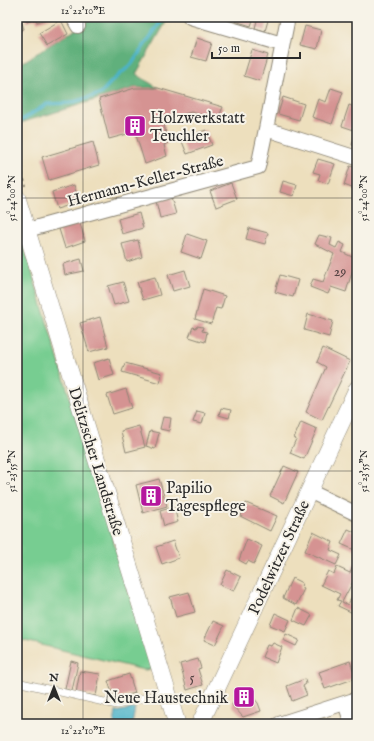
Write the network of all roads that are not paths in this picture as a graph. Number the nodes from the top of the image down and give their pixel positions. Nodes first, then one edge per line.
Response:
1 (190, 17) edge
2 (288, 17) edge
3 (282, 44) junction
4 (266, 129) junction
5 (357, 158) edge
6 (17, 198) edge
7 (27, 230) junction
8 (357, 390) edge
9 (309, 491) junction
10 (357, 514) edge
11 (17, 682) edge
12 (167, 692) junction
13 (351, 701) edge
14 (177, 724) edge
15 (200, 724) edge
16 (280, 724) edge
17 (352, 724) edge

1 - 3 street
2 - 3 street
3 - 4 street
4 - 5 street
4 - 7 street, Hermann-Keller-Straße
6 - 7 street, Delitzscher Landstraße
7 - 12 street, Delitzscher Landstraße
8 - 9 street, Podelwitzer Straße
9 - 10 street
9 - 15 street, Podelwitzer Straße
11 - 12 lane
12 - 14 street, Delitzscher Landstraße
13 - 16 street
13 - 17 street

